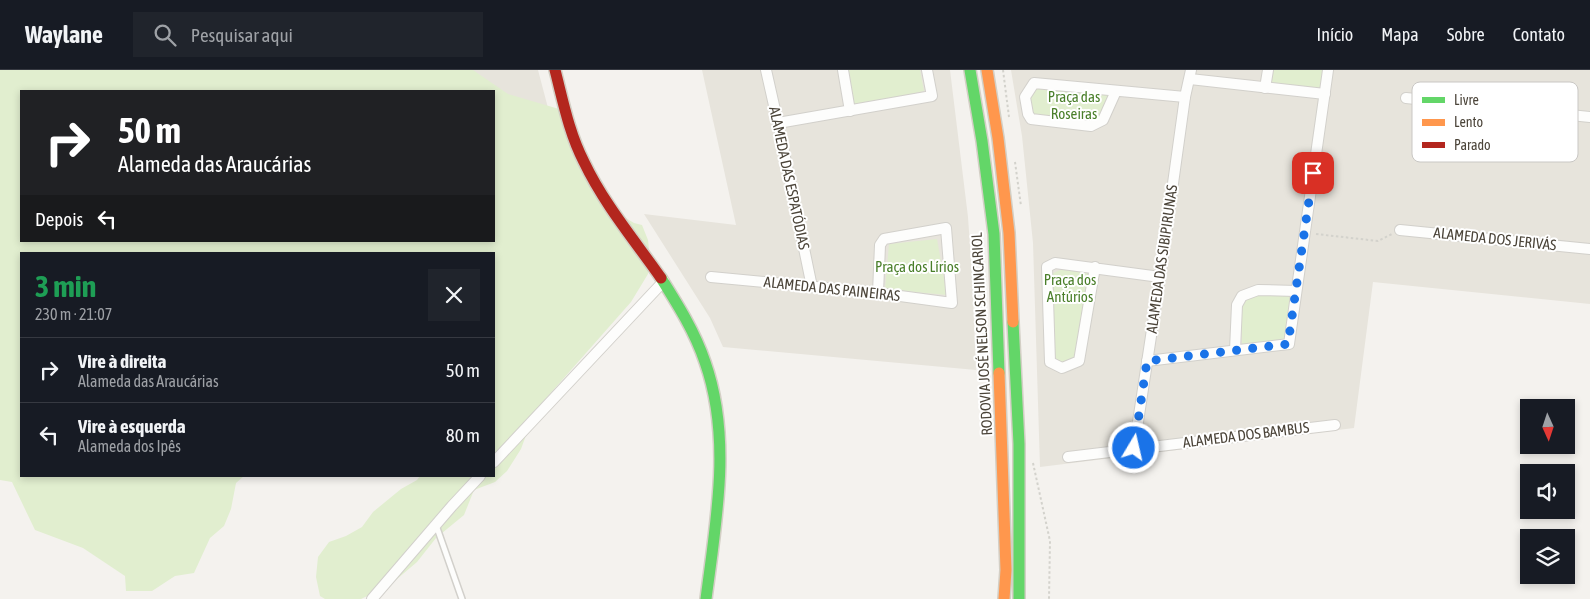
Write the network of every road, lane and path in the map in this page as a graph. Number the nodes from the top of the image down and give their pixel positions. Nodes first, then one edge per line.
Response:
1 (555, 70) edge
2 (766, 70) edge
3 (843, 70) edge
4 (927, 70) edge
5 (970, 70) edge
6 (988, 70) edge
7 (1268, 70) edge
8 (1328, 70) edge
9 (1190, 74) edge
10 (1265, 88) junction
11 (1116, 91) junction
12 (1325, 94) junction
13 (1185, 96) junction
14 (1406, 98) dead end
15 (1412, 99) edge
16 (850, 111) junction
17 (778, 123) junction
18 (1400, 230) joint
19 (1305, 233) junction
20 (1590, 249) edge
21 (1095, 267) junction
22 (711, 276) dead end
23 (1160, 277) junction
24 (664, 281) junction
25 (812, 287) junction
26 (1296, 291) junction
27 (878, 294) junction
28 (1235, 350) junction
29 (1147, 361) junction
30 (1335, 425) dead end
31 (1134, 448) junction
32 (1068, 457) dead end
33 (495, 461) edge
34 (479, 477) edge
35 (436, 524) junction
36 (1006, 570) junction
37 (372, 599) edge
38 (462, 599) edge
39 (706, 599) edge
40 (997, 599) edge
41 (1004, 599) edge
42 (1019, 599) edge

1 - 24 main road
2 - 17 street, ALAMEDA DAS ESPATÓDIAS
3 - 16 street
4 - 16 street
5 - 36 main road, RODOVIA JOSÉ NELSON SCHINCARIOL
6 - 42 main road, RODOVIA JOSÉ NELSON SCHINCARIOL
7 - 10 street
8 - 12 street
9 - 10 street
9 - 13 street, ALAMEDA DAS SIBIPIRUNAS
10 - 12 street
11 - 11 street
11 - 13 street
12 - 19 street
13 - 23 street, ALAMEDA DAS SIBIPIRUNAS
14 - 15 street
16 - 17 street
17 - 25 street, ALAMEDA DAS ESPATÓDIAS
18 - 19 path
18 - 20 street, ALAMEDA DOS JERIVÁS
19 - 26 street
21 - 21 street
21 - 23 street
22 - 25 street, ALAMEDA DAS PAINEIRAS
23 - 29 street, ALAMEDA DAS SIBIPIRUNAS
24 - 33 street
24 - 39 main road
25 - 27 street, ALAMEDA DAS PAINEIRAS
26 - 28 street
26 - 28 street
27 - 27 street, ALAMEDA DAS PAINEIRAS
28 - 29 street
29 - 31 street, ALAMEDA DAS SIBIPIRUNAS
30 - 31 street, ALAMEDA DOS BAMBUS
31 - 32 street, ALAMEDA DOS BAMBUS
34 - 35 street
35 - 37 street
35 - 38 lane
36 - 40 main road
36 - 41 main road, RODOVIA JOSÉ NELSON SCHINCARIOL

